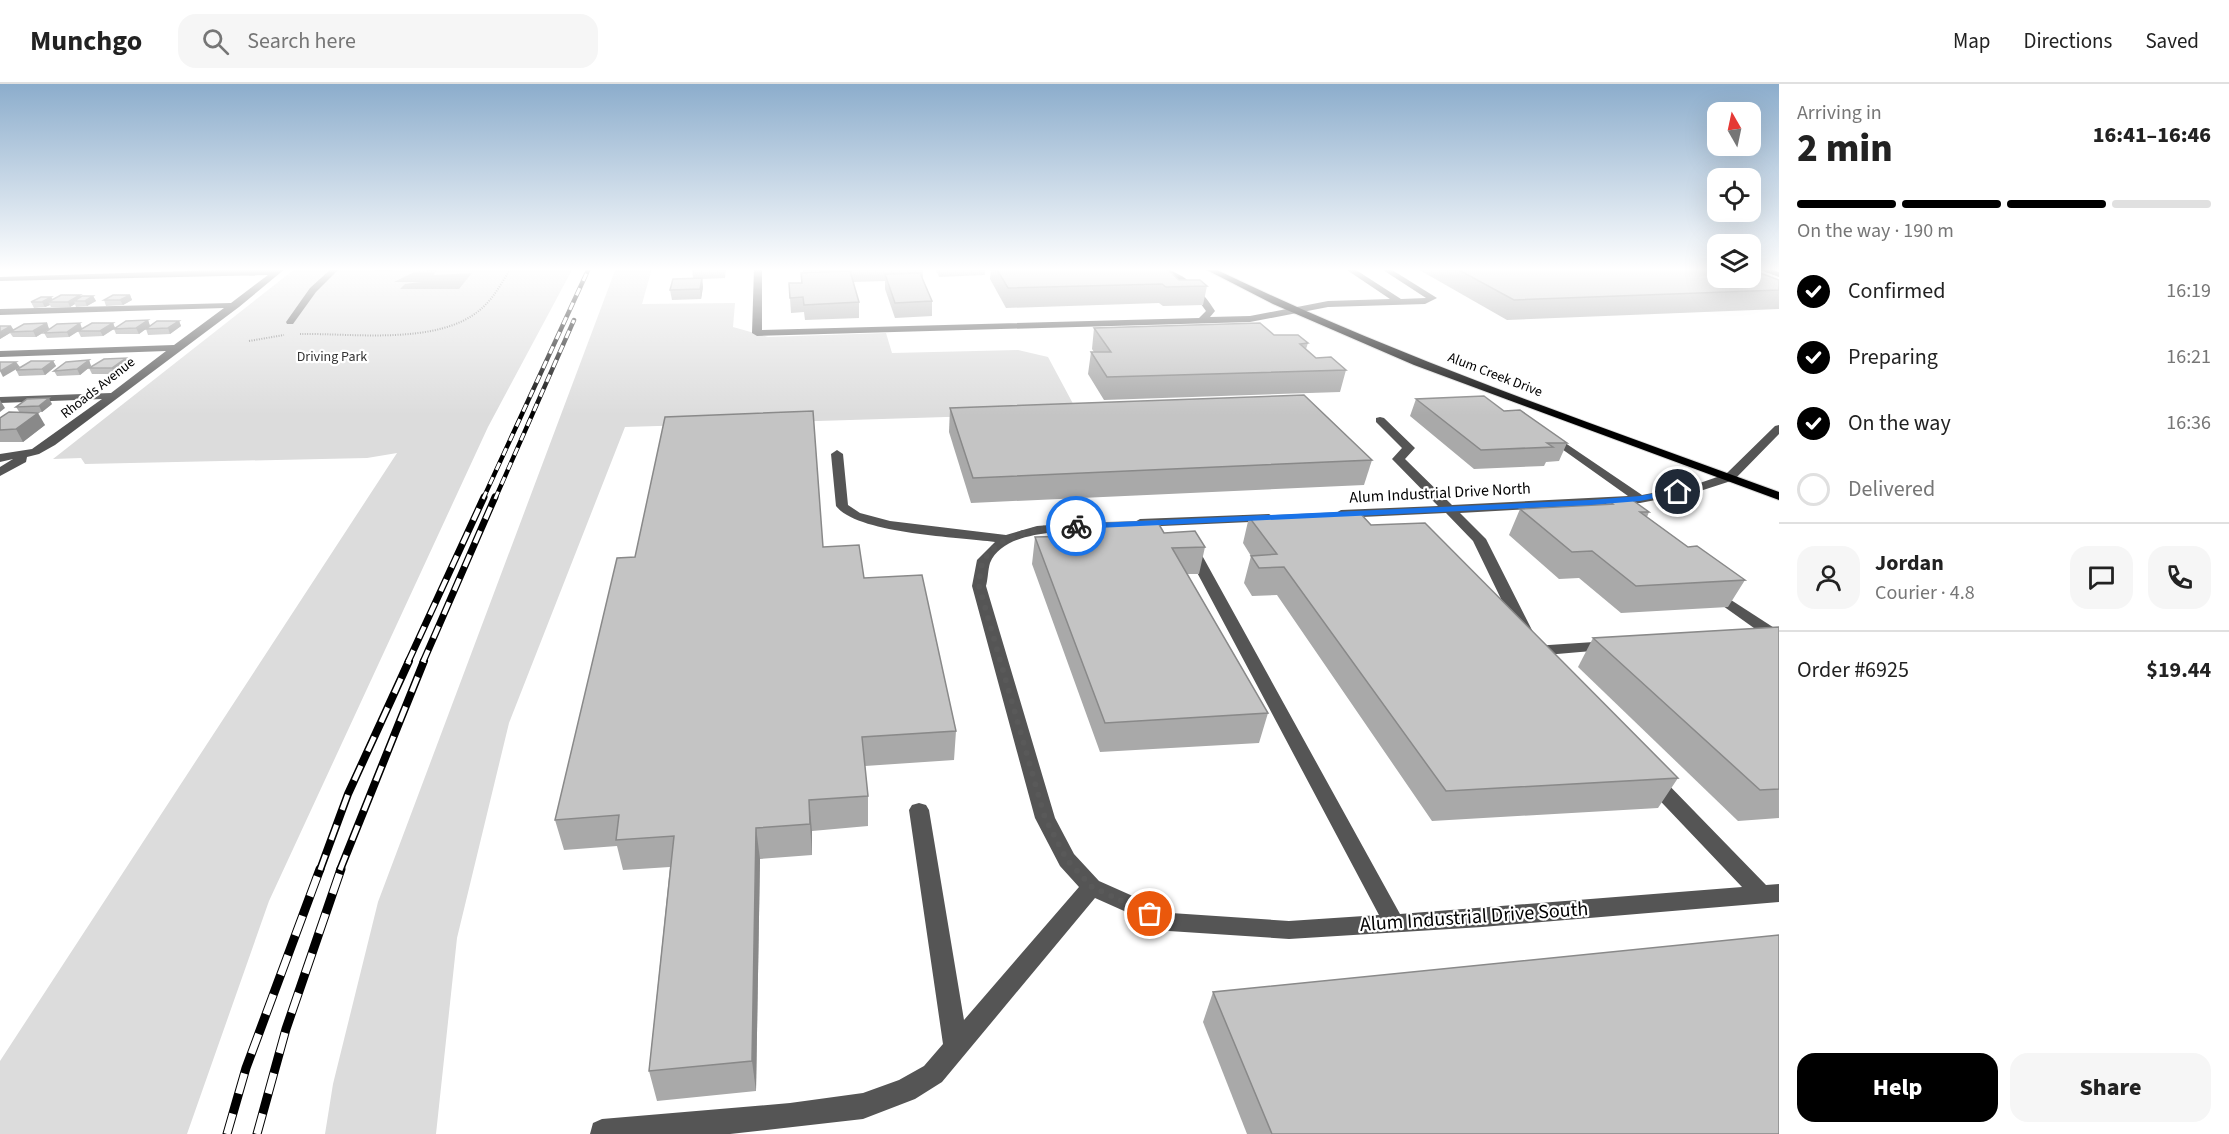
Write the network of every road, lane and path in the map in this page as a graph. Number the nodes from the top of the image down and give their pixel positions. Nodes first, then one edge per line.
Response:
1 (218, 317) edge
2 (294, 317) edge
3 (467, 317) edge
4 (757, 317) edge
5 (1205, 317) edge
6 (1254, 317) edge
7 (1308, 317) edge
8 (1243, 319) junction
9 (1202, 320) junction
10 (1164, 321) junction
11 (290, 322) dead end
12 (1086, 323) junction
13 (1250, 326) edge
14 (297, 334) dead end
15 (1175, 334) edge
16 (288, 335) dead end
17 (1098, 337) edge
18 (249, 341) dead end
19 (175, 348) junction
20 (0, 354) edge
21 (111, 396) junction
22 (0, 400) edge
23 (1380, 420) dead end
24 (1539, 428) edge
25 (1778, 431) edge
26 (35, 452) junction
27 (837, 454) dead end
28 (0, 458) edge
29 (0, 472) edge
30 (1730, 477) junction
31 (1779, 496) edge
32 (1640, 499) junction
33 (1590, 503) junction
34 (1449, 510) junction
35 (1330, 515) edge
36 (1283, 517) edge
37 (1610, 517) edge
38 (1176, 522) junction
39 (1130, 524) edge
40 (1107, 525) edge
41 (1006, 539) junction
42 (1706, 587) edge
43 (1776, 635) edge
44 (1749, 637) edge
45 (1630, 644) edge
46 (1534, 651) junction
47 (1547, 668) edge
48 (1641, 768) edge
49 (919, 810) dead end
50 (1092, 887) junction
51 (1770, 893) edge
52 (1394, 923) junction
53 (956, 1048) junction
54 (602, 1132) dead end

1 - 19 street, Rhoads Avenue
2 - 11 street
3 - 14 path
4 - 12 street
5 - 9 street
6 - 8 street
7 - 30 main road, Alum Creek Drive
8 - 9 street
8 - 13 street
9 - 10 street
10 - 12 street
10 - 15 street
12 - 17 street
16 - 18 path
19 - 20 street
19 - 21 street, Rhoads Avenue
21 - 22 street
21 - 26 street, Rhoads Avenue
23 - 34 street
24 - 32 street
25 - 30 street
26 - 28 street, Rhoads Avenue
26 - 29 street
27 - 41 street
30 - 31 main road, Alum Creek Drive
30 - 32 street, Alum Industrial Drive North
32 - 33 street, Alum Industrial Drive North
33 - 34 street, Alum Industrial Drive North
33 - 37 street
34 - 35 street, Alum Industrial Drive North
34 - 46 street
36 - 38 street
38 - 39 street
38 - 52 street
40 - 41 street
41 - 50 street
42 - 43 street
43 - 44 street
45 - 46 street
46 - 47 street
48 - 51 street
49 - 53 street
50 - 52 street, Alum Industrial Drive South
50 - 53 street
51 - 52 street, Alum Industrial Drive South
53 - 54 street

